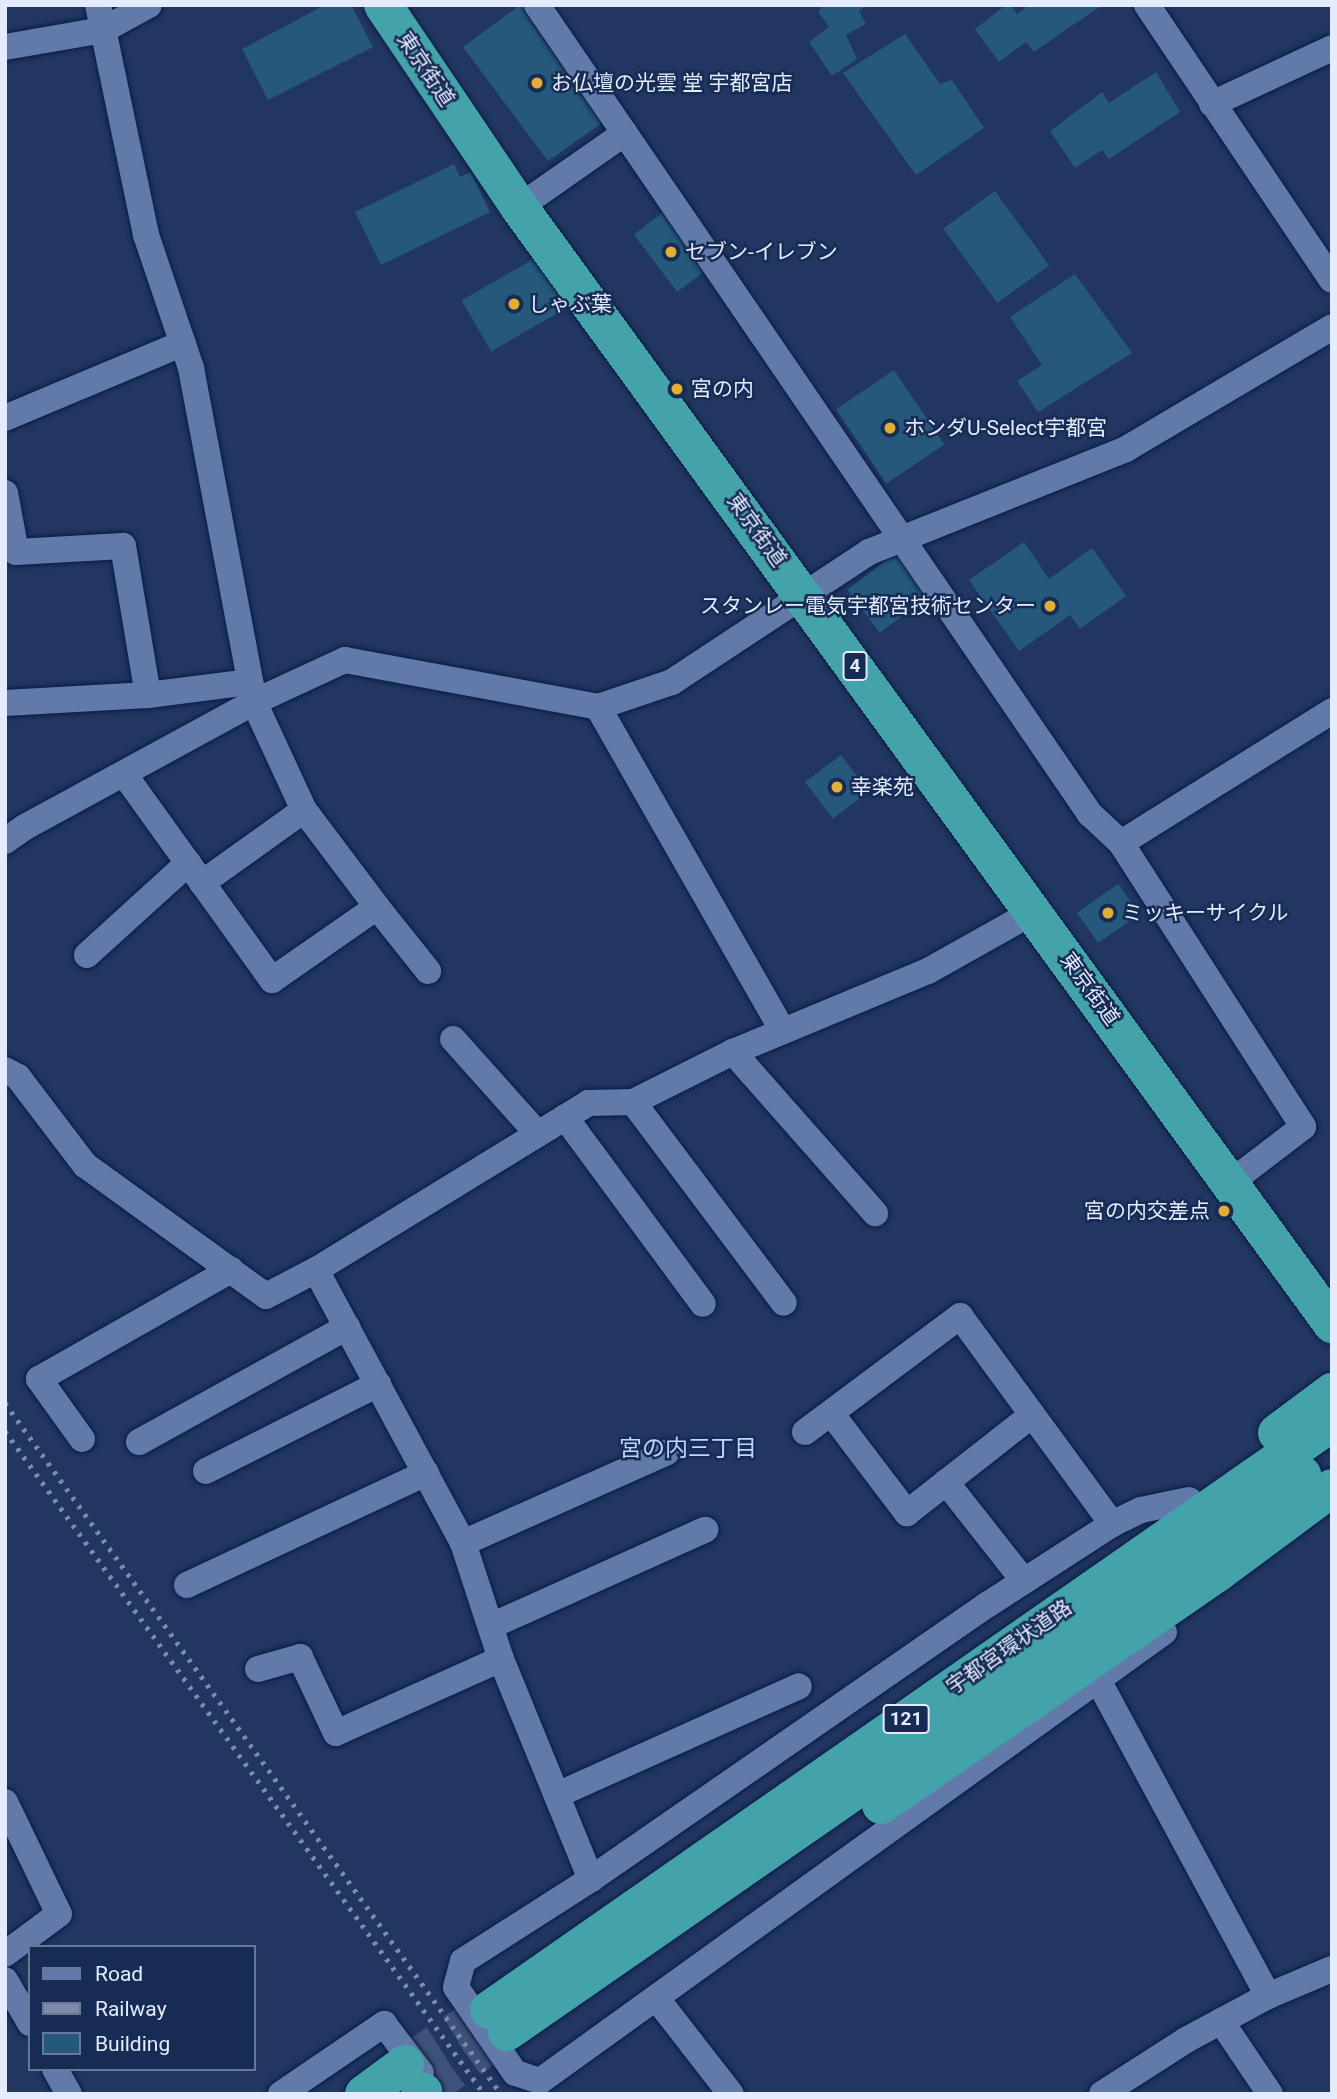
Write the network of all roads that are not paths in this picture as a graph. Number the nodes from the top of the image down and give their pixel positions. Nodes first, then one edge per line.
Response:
1 (149, 5) edge
2 (383, 5) edge
3 (537, 5) edge
4 (1147, 5) edge
5 (101, 17) edge
6 (5, 47) edge
7 (1332, 48) edge
8 (1212, 104) junction
9 (625, 134) junction
10 (520, 207) junction
11 (1332, 279) edge
12 (1332, 327) edge
13 (183, 344) junction
14 (5, 418) edge
15 (5, 493) edge
16 (902, 539) junction
17 (803, 593) junction
18 (252, 692) junction
19 (148, 695) junction
20 (5, 703) edge
21 (598, 707) junction
22 (1332, 711) edge
23 (124, 774) junction
24 (304, 810) junction
25 (5, 841) edge
26 (1121, 843) junction
27 (195, 873) junction
28 (377, 907) junction
29 (1034, 912) junction
30 (86, 955) dead end
31 (428, 971) dead end
32 (783, 1031) junction
33 (453, 1039) dead end
34 (733, 1052) junction
35 (5, 1070) edge
36 (633, 1102) junction
37 (565, 1117) junction
38 (538, 1134) junction
39 (1231, 1182) junction
40 (875, 1213) dead end
41 (231, 1270) junction
42 (316, 1270) junction
43 (784, 1303) dead end
44 (703, 1304) dead end
45 (1332, 1324) edge
46 (347, 1327) junction
47 (378, 1384) junction
48 (1332, 1392) edge
49 (831, 1413) junction
50 (1032, 1415) junction
51 (805, 1433) dead end
52 (82, 1439) dead end
53 (139, 1441) dead end
54 (1327, 1441) edge
55 (667, 1452) dead end
56 (205, 1471) dead end
57 (426, 1473) junction
58 (946, 1482) junction
59 (1332, 1488) edge
60 (1189, 1500) junction
61 (1112, 1524) junction
62 (705, 1530) dead end
63 (463, 1543) junction
64 (1216, 1574) junction
65 (1024, 1581) junction
66 (187, 1586) dead end
67 (491, 1626) junction
68 (501, 1659) junction
69 (258, 1669) dead end
70 (1098, 1680) junction
71 (799, 1686) dead end
72 (557, 1795) junction
73 (5, 1802) edge
74 (591, 1879) junction
75 (5, 1954) edge
76 (1332, 1969) edge
77 (5, 1980) edge
78 (1268, 1996) junction
79 (657, 1999) junction
80 (509, 2014) junction
81 (28, 2020) edge
82 (1222, 2021) junction
83 (56, 2071) edge
84 (421, 2086) edge
85 (69, 2094) edge
86 (281, 2094) edge
87 (364, 2094) edge
88 (731, 2094) edge
89 (1101, 2094) edge
90 (1270, 2094) edge

1 - 5 street
2 - 10 highway, 東京街道 / 4
3 - 9 street
4 - 8 street
5 - 6 street
5 - 13 street
7 - 8 street
8 - 11 street
9 - 10 street
9 - 16 street
10 - 17 highway, 東京街道 / 4
12 - 16 street
13 - 14 street
13 - 18 street
15 - 19 street
16 - 17 street
16 - 26 street
17 - 21 street
17 - 29 highway, 東京街道 / 4
18 - 19 street
18 - 21 street
18 - 23 street
18 - 24 street
19 - 20 street
21 - 32 street
22 - 26 street
23 - 25 street
23 - 27 street
24 - 27 street
24 - 28 street
26 - 39 street
27 - 28 street
27 - 30 street
28 - 31 street
29 - 32 street
29 - 39 highway, 東京街道 / 4
32 - 34 street
33 - 38 street
34 - 36 street
34 - 40 street
35 - 41 street
36 - 37 street
36 - 43 street
37 - 38 street
37 - 44 street
38 - 42 street
39 - 45 highway, 東京街道 / 4
41 - 42 street
41 - 52 street
42 - 46 street
46 - 47 street
46 - 53 street
47 - 56 street
47 - 57 street
48 - 60 highway, 121
49 - 50 street
49 - 51 street
49 - 58 street
50 - 58 street
50 - 61 street
54 - 80 highway, 宇都宮環状道路 / 121
55 - 63 street
57 - 63 street
57 - 66 street
58 - 65 street
59 - 64 highway, 121
60 - 61 street
60 - 80 highway, 121
61 - 65 street
62 - 67 street
63 - 67 street
64 - 70 street
64 - 80 highway, 121
65 - 74 street
67 - 68 street
68 - 69 street
68 - 72 street
70 - 78 street
70 - 79 street
71 - 72 street
72 - 74 street
73 - 75 street
74 - 79 street
76 - 78 street
77 - 81 street
78 - 82 street
79 - 88 street
82 - 89 street
82 - 90 street
83 - 85 street
84 - 86 street
84 - 87 highway

